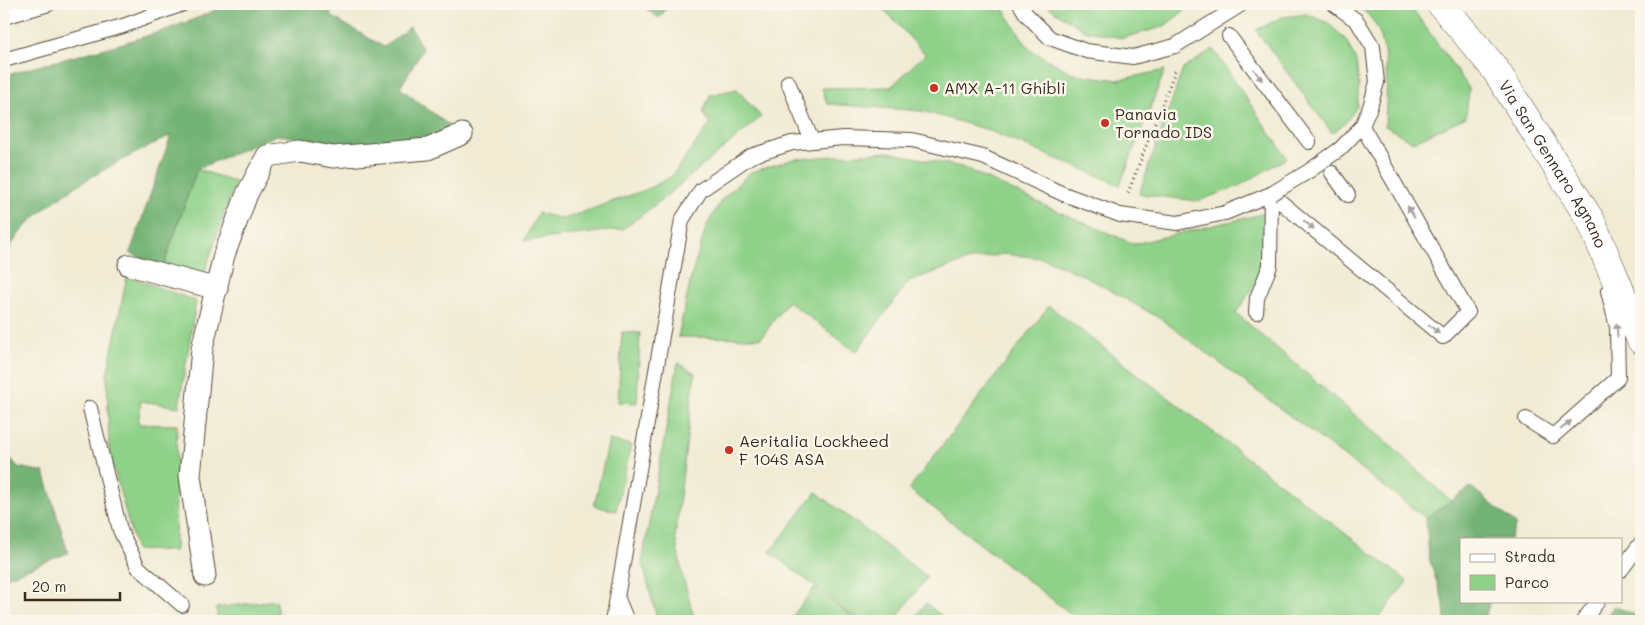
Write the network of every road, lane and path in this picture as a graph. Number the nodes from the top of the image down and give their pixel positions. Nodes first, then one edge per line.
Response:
1 (49, 4) edge
2 (183, 4) edge
3 (1020, 4) edge
4 (1242, 4) edge
5 (1334, 4) edge
6 (1441, 4) edge
7 (4, 17) edge
8 (1229, 36) dead end
9 (1187, 38) junction
10 (4, 60) edge
11 (788, 82) dead end
12 (1362, 126) junction
13 (462, 134) dead end
14 (812, 141) junction
15 (1309, 142) dead end
16 (1332, 173) dead end
17 (1272, 194) junction
18 (1348, 196) dead end
19 (1120, 215) junction
20 (1590, 221) junction
21 (129, 265) dead end
22 (216, 289) junction
23 (1256, 312) dead end
24 (1641, 340) edge
25 (90, 408) dead end
26 (1526, 419) dead end
27 (1641, 543) edge
28 (1622, 569) edge
29 (205, 576) dead end
30 (618, 598) junction
31 (1597, 602) edge
32 (182, 605) dead end
33 (613, 621) edge
34 (627, 621) edge
35 (1582, 621) edge

1 - 7 lane
2 - 10 lane
3 - 9 lane, bridge
4 - 9 lane, bridge
5 - 12 lane
6 - 20 main road, Via San Gennaro Agnano
8 -> 15 lane
9 - 19 path
11 - 14 lane
12 - 17 lane, bridge
17 -> 12 lane
13 - 22 street
14 - 19 lane
14 - 30 lane
16 - 18 lane
17 - 19 lane
17 - 23 lane
20 - 24 main road, Via San Gennaro Agnano
26 -> 20 lane
21 - 22 street
22 - 29 street
25 - 32 lane
27 - 28 lane
30 - 33 lane
30 - 34 lane
31 - 35 lane

